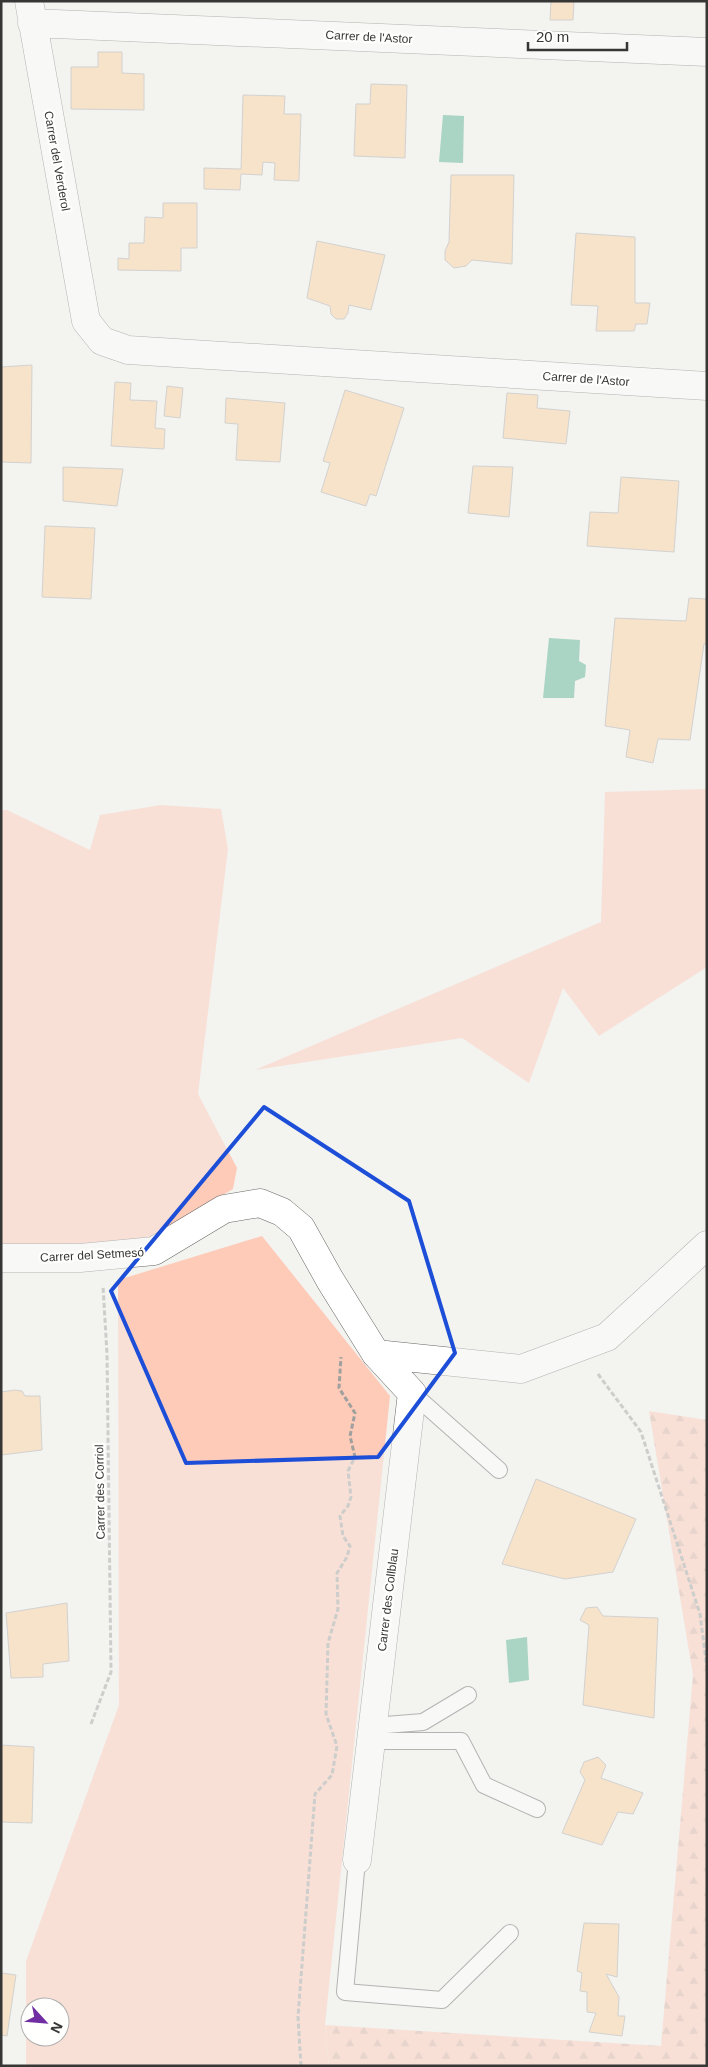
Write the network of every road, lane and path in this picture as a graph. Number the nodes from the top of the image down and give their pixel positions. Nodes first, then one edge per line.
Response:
1 (30, 12) edge
2 (707, 52) edge
3 (86, 321) joint
4 (707, 386) edge
5 (707, 1245) edge
6 (96, 1257) junction
7 (1, 1258) edge
8 (360, 1330) junction
9 (578, 1348) junction
10 (376, 1354) junction
11 (412, 1392) junction
12 (499, 1470) dead end
13 (707, 1668) edge
14 (468, 1695) dead end
15 (91, 1724) dead end
16 (372, 1734) junction
17 (537, 1809) dead end
18 (357, 1860) joint
19 (510, 1933) dead end
20 (301, 2066) edge

1 - 2 street, Carrer de l'Astor
1 - 3 street, Carrer del Verderol
3 - 4 street, Carrer de l'Astor
5 - 9 street
6 - 7 street, Carrer del Setmesó
6 - 8 street, Carrer del Setmesó
6 - 15 path, Carrer des Corriol
8 - 10 street
8 - 20 path
9 - 10 street
9 - 13 path
10 - 11 street
11 - 12 lane
11 - 16 street, Carrer des Collblau
14 - 16 lane
16 - 17 lane
16 - 18 street, Carrer des Collblau
18 - 19 lane

